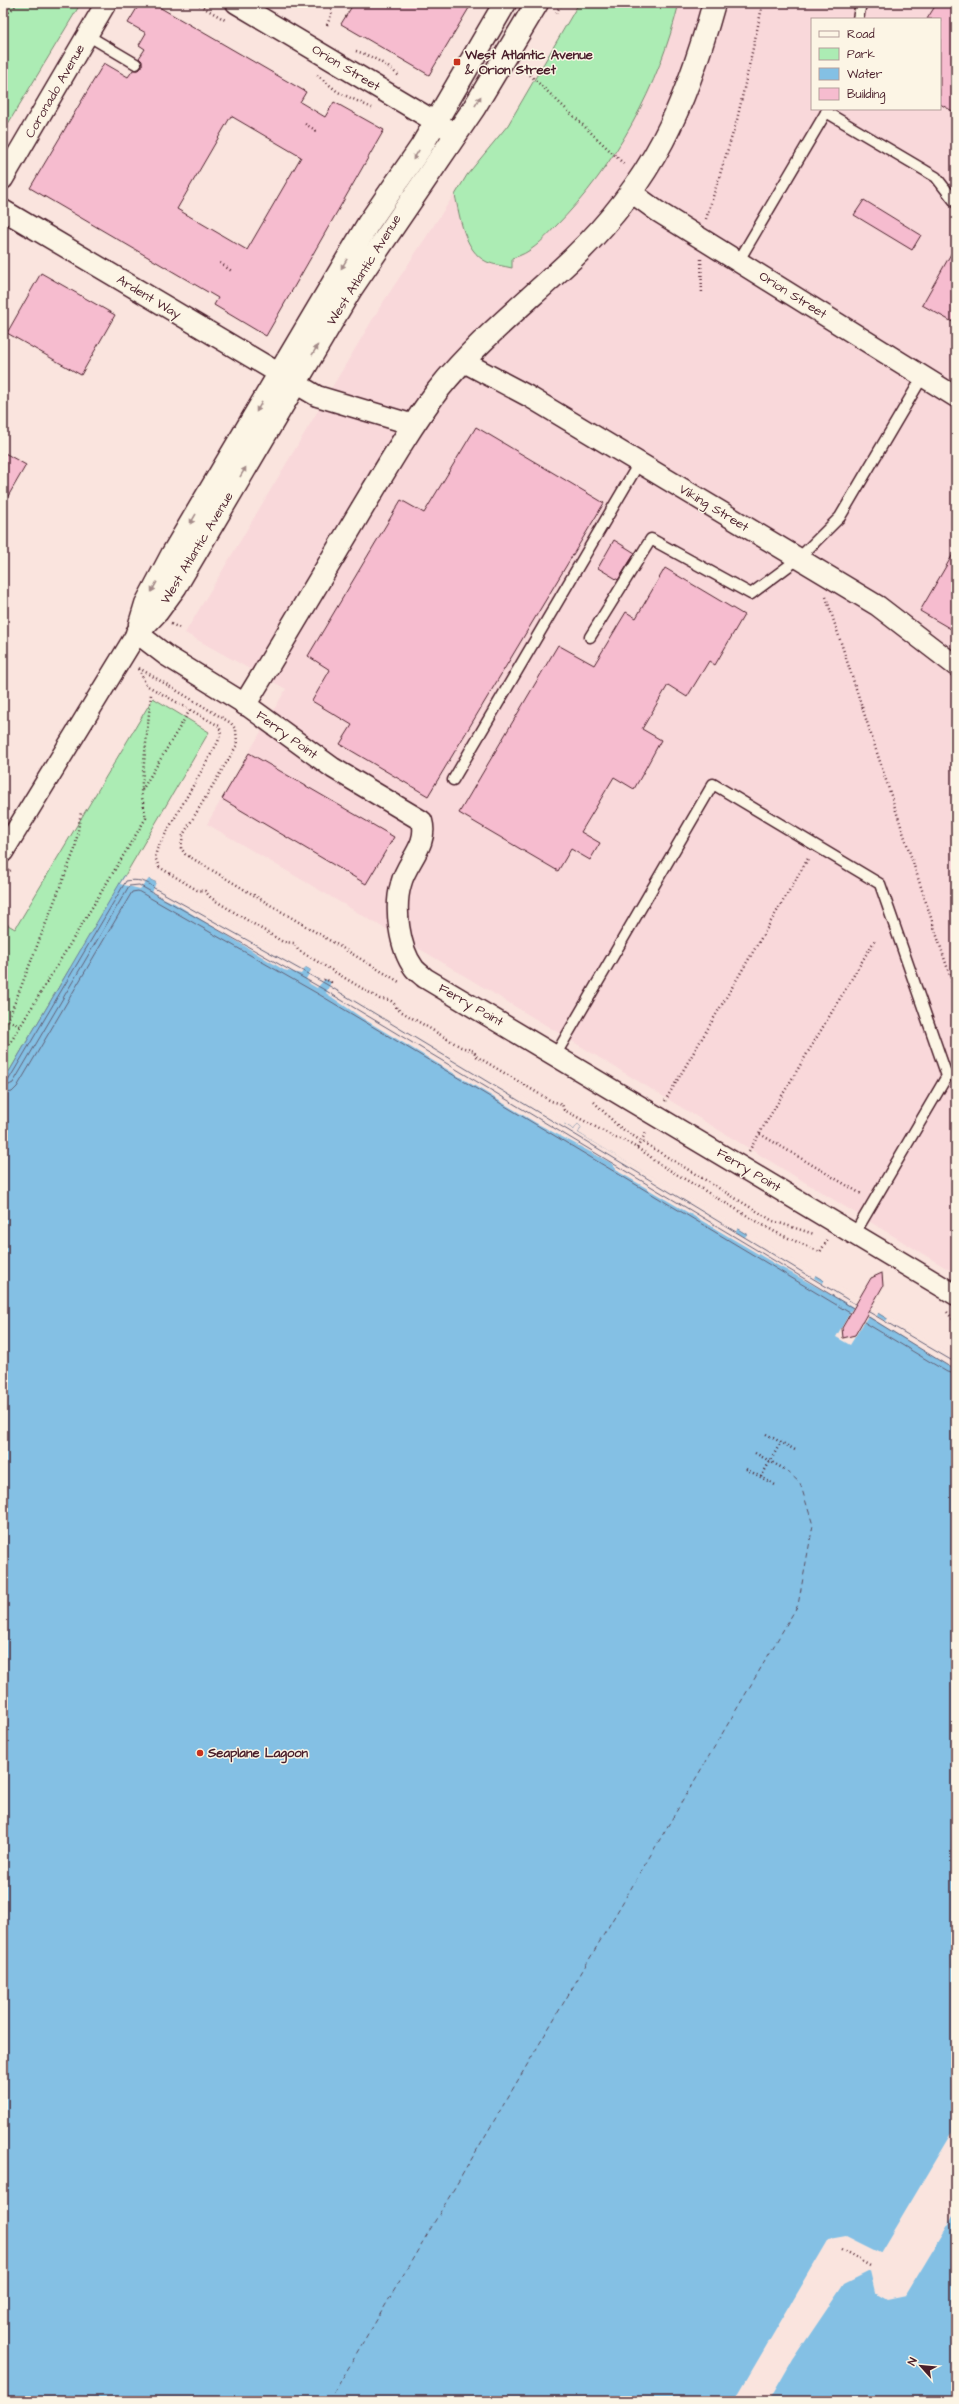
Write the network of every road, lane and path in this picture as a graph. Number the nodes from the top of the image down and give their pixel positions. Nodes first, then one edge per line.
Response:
1 (18, 3) edge
2 (106, 3) edge
3 (196, 3) edge
4 (236, 3) edge
5 (277, 3) edge
6 (332, 3) edge
7 (505, 3) edge
8 (537, 3) edge
9 (714, 3) edge
10 (763, 3) edge
11 (861, 3) edge
12 (290, 11) dead end
13 (3, 18) edge
14 (858, 18) edge
15 (230, 23) dead end
16 (327, 25) dead end
17 (87, 35) junction
18 (351, 48) dead end
19 (136, 64) dead end
20 (310, 71) dead end
21 (530, 75) dead end
22 (405, 80) dead end
23 (827, 110) edge
24 (377, 111) dead end
25 (436, 122) junction
26 (306, 124) dead end
27 (317, 131) dead end
28 (3, 132) edge
29 (7, 134) dead end
30 (456, 134) junction
31 (3, 179) edge
32 (636, 184) junction
33 (956, 203) edge
34 (3, 210) edge
35 (702, 239) junction
36 (738, 262) junction
37 (220, 263) dead end
38 (233, 272) dead end
39 (702, 295) dead end
40 (464, 362) junction
41 (923, 376) junction
42 (287, 379) junction
43 (956, 397) edge
44 (414, 425) junction
45 (638, 463) junction
46 (798, 559) junction
47 (818, 572) junction
48 (171, 624) dead end
49 (180, 628) dead end
50 (137, 632) junction
51 (590, 637) dead end
52 (956, 666) edge
53 (151, 694) dead end
54 (245, 704) junction
55 (190, 710) dead end
56 (453, 780) dead end
57 (141, 792) junction
58 (81, 812) dead end
59 (816, 845) junction
60 (3, 852) edge
61 (876, 938) dead end
62 (324, 980) dead end
63 (330, 984) dead end
64 (956, 994) edge
65 (20, 1026) junction
66 (556, 1054) junction
67 (3, 1055) edge
68 (665, 1101) dead end
69 (651, 1124) dead end
70 (760, 1134) junction
71 (637, 1148) dead end
72 (749, 1152) dead end
73 (874, 1201) junction
74 (855, 1233) junction
75 (956, 1295) edge
76 (766, 1434) dead end
77 (781, 1442) junction
78 (797, 1451) dead end
79 (755, 1453) dead end
80 (770, 1461) junction
81 (746, 1469) dead end
82 (786, 1470) dead end
83 (761, 1477) junction
84 (777, 1486) dead end
85 (841, 2250) dead end
86 (872, 2267) dead end

1 - 13 path
2 - 17 street, Coronado Avenue
3 - 15 path
4 - 25 street, Orion Street
5 - 12 path
6 - 16 path
7 - 25 street, West Atlantic Avenue
30 -> 8 street, West Atlantic Avenue
9 - 32 street
10 - 35 path
11 - 14 lane
17 - 19 lane
17 - 31 street, Coronado Avenue
18 - 22 path
20 - 24 path
21 - 32 path
23 - 33 lane
23 - 36 lane
25 - 30 street, Orion Street
25 -> 42 street, West Atlantic Avenue
26 - 27 path
28 - 29 path
42 -> 30 street, West Atlantic Avenue
32 - 35 street, Orion Street
32 - 40 street
34 - 42 street, Ardent Way
35 - 36 street, Orion Street
35 - 39 path
36 - 41 street, Orion Street
37 - 38 path
40 - 44 street
40 - 45 street, Viking Street
41 - 43 street, Orion Street
41 - 46 lane
42 - 44 street, Ardent Way
42 - 50 street, West Atlantic Avenue
44 - 54 street
45 - 46 street, Viking Street
45 - 56 lane
46 - 47 street, Viking Street
46 - 51 lane
47 - 52 street, Viking Street
47 - 64 path
48 - 49 path
50 - 54 street, Ferry Point
50 - 60 street
53 - 57 path
54 - 66 street, Ferry Point
55 - 57 path
57 - 65 path
58 - 65 path
59 - 66 lane
59 - 68 path
59 - 73 lane
61 - 70 path
62 - 63 path
65 - 67 path
66 - 74 street, Ferry Point
69 - 71 path
70 - 72 path
70 - 73 path
73 - 74 lane
74 - 75 street, Ferry Point
76 - 77 path
77 - 78 path
77 - 80 path
79 - 80 path
80 - 82 path
80 - 83 path
81 - 83 path
83 - 84 path
85 - 86 path

